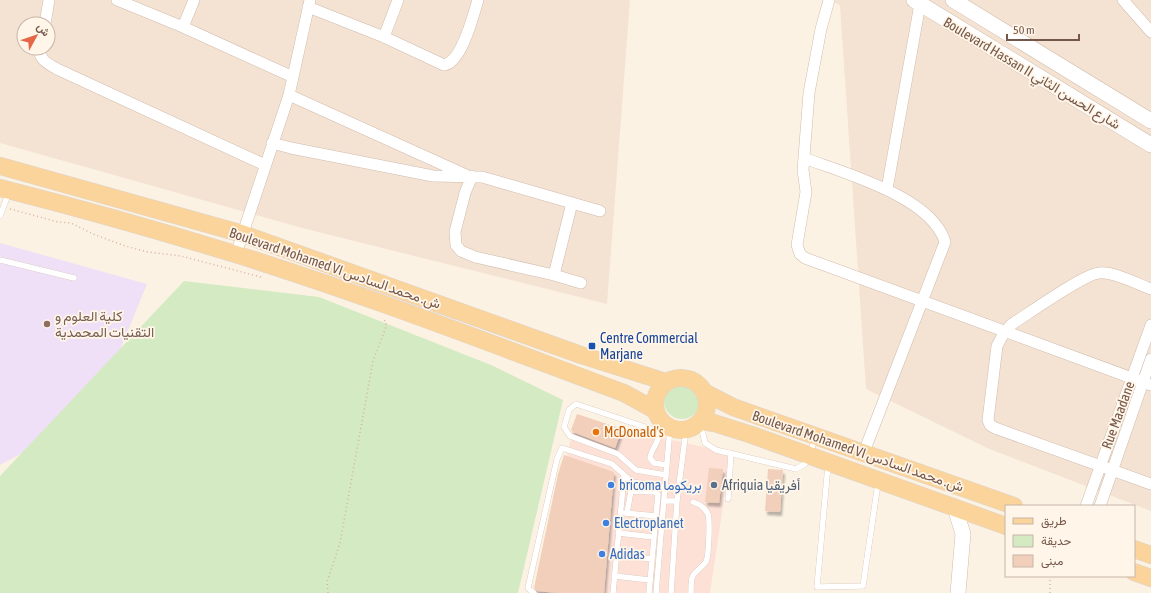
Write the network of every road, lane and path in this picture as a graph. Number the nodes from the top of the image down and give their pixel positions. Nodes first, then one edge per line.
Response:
1 (49, 0) edge
2 (118, 0) edge
3 (194, 0) edge
4 (398, 0) edge
5 (478, 0) edge
6 (829, 0) edge
7 (953, 0) edge
8 (1123, 0) edge
9 (917, 2) edge
10 (309, 3) edge
11 (138, 4) edge
12 (46, 16) edge
13 (182, 27) junction
14 (1151, 32) edge
15 (384, 37) junction
16 (41, 56) edge
17 (293, 77) junction
18 (289, 95) junction
19 (1151, 121) edge
20 (272, 143) junction
21 (1151, 145) edge
22 (804, 158) junction
23 (265, 165) junction
24 (0, 166) edge
25 (469, 176) junction
26 (5, 189) edge
27 (887, 189) junction
28 (572, 203) junction
29 (4, 208) junction
30 (600, 211) dead end
31 (0, 216) edge
32 (243, 234) junction
33 (236, 254) junction
34 (0, 260) edge
35 (554, 275) junction
36 (74, 278) dead end
37 (265, 278) dead end
38 (581, 283) dead end
39 (1151, 289) edge
40 (921, 301) junction
41 (377, 315) dead end
42 (1151, 325) edge
43 (1004, 333) junction
44 (581, 354) junction
45 (1151, 359) edge
46 (574, 375) junction
47 (1131, 378) junction
48 (666, 382) junction
49 (1147, 384) edge
50 (704, 392) junction
51 (655, 410) junction
52 (689, 426) junction
53 (817, 436) junction
54 (864, 452) junction
55 (731, 453) junction
56 (810, 456) junction
57 (828, 463) junction
58 (667, 465) junction
59 (1100, 466) junction
60 (1112, 470) junction
61 (666, 475) junction
62 (624, 476) junction
63 (878, 481) junction
64 (1151, 484) edge
65 (666, 487) junction
66 (728, 499) dead end
67 (664, 501) junction
68 (677, 501) junction
69 (693, 502) dead end
70 (1011, 505) edge
71 (1086, 505) edge
72 (1100, 505) edge
73 (955, 508) junction
74 (620, 512) junction
75 (627, 513) junction
76 (656, 516) junction
77 (980, 516) junction
78 (1005, 526) edge
79 (618, 533) junction
80 (963, 534) junction
81 (654, 537) junction
82 (1135, 549) edge
83 (616, 555) junction
84 (1151, 556) edge
85 (652, 559) junction
86 (1135, 572) edge
87 (614, 576) junction
88 (1050, 577) edge
89 (1151, 578) edge
90 (650, 580) junction
91 (328, 593) edge
92 (534, 593) edge
93 (613, 593) edge
94 (649, 593) edge
95 (656, 593) edge
96 (671, 593) edge
97 (691, 593) edge
98 (958, 593) edge
99 (1050, 593) edge

1 - 12 street
2 - 11 street
3 - 13 street
4 - 15 street
5 - 15 street
6 - 22 street
7 - 19 main road, Boulevard Hassan II شارع الحسن الثاني
8 - 14 street
9 - 21 main road, Boulevard Hassan II شارع الحسن الثاني
9 - 27 street
10 - 15 street
10 - 17 street
11 - 13 street
13 - 17 street
16 - 23 street
17 - 18 street
18 - 20 street
18 - 25 street
20 - 23 street
20 - 25 street
22 - 27 street
22 - 40 street
23 - 32 street
24 - 32 main road, Boulevard Mohamed VI ش. محمد السادس
25 - 28 street
25 - 35 street
26 - 29 lane
26 - 33 main road, Boulevard Mohamed VI ش. محمد السادس
27 - 40 street
28 - 30 street
28 - 35 street
29 - 31 lane
29 - 37 path
32 - 33 street
32 - 44 main road, Boulevard Mohamed VI ش. محمد السادس
33 - 46 main road, Boulevard Mohamed VI ش. محمد السادس
34 - 36 lane
35 - 38 street
39 - 43 street
40 - 43 street
40 - 54 street
41 - 91 path
42 - 47 street, Rue Maadane
43 - 47 street
43 - 59 street
44 - 46 main road
44 - 48 main road, Boulevard Mohamed VI ش. محمد السادس
45 - 49 street, Rue Maadane
46 - 51 main road, Boulevard Mohamed VI ش. محمد السادس
47 - 49 street
47 - 59 street, Rue Maadane
48 - 50 main road
48 - 51 main road
49 - 60 street, Rue Maadane
50 - 52 main road
50 - 53 main road, Boulevard Mohamed VI ش. محمد السادس
51 - 52 main road
52 - 55 lane
52 - 56 main road, Boulevard Mohamed VI ش. محمد السادس
52 - 58 lane
52 - 68 lane
53 - 54 main road, Boulevard Mohamed VI ش. محمد السادس
53 - 56 lane
54 - 70 main road, Boulevard Mohamed VI ش. محمد السادس
55 - 56 lane
55 - 66 lane
56 - 57 main road, Boulevard Mohamed VI ش. محمد السادس
57 - 63 main road, Boulevard Mohamed VI ش. محمد السادس
57 - 63 lane
58 - 61 lane
58 - 61 lane
59 - 60 street
59 - 71 street, Rue Maadane
60 - 64 street
60 - 72 street, Rue Maadane
61 - 65 lane
62 - 65 lane
62 - 74 lane
62 - 92 lane
63 - 73 main road, Boulevard Mohamed VI ش. محمد السادس
65 - 67 lane
67 - 68 lane
67 - 95 lane
68 - 96 lane
69 - 97 lane
73 - 77 main road, Boulevard Mohamed VI ش. محمد السادس
73 - 80 main road
74 - 75 lane
74 - 79 lane
75 - 76 lane
75 - 76 lane
76 - 81 lane
77 - 78 main road, Boulevard Mohamed VI ش. محمد السادس
77 - 80 main road
79 - 81 lane
79 - 83 lane
80 - 98 main road
81 - 85 lane
82 - 84 main road
83 - 85 lane
83 - 87 lane
85 - 90 lane
86 - 89 main road
87 - 90 lane
87 - 93 lane
88 - 99 path
90 - 94 lane

